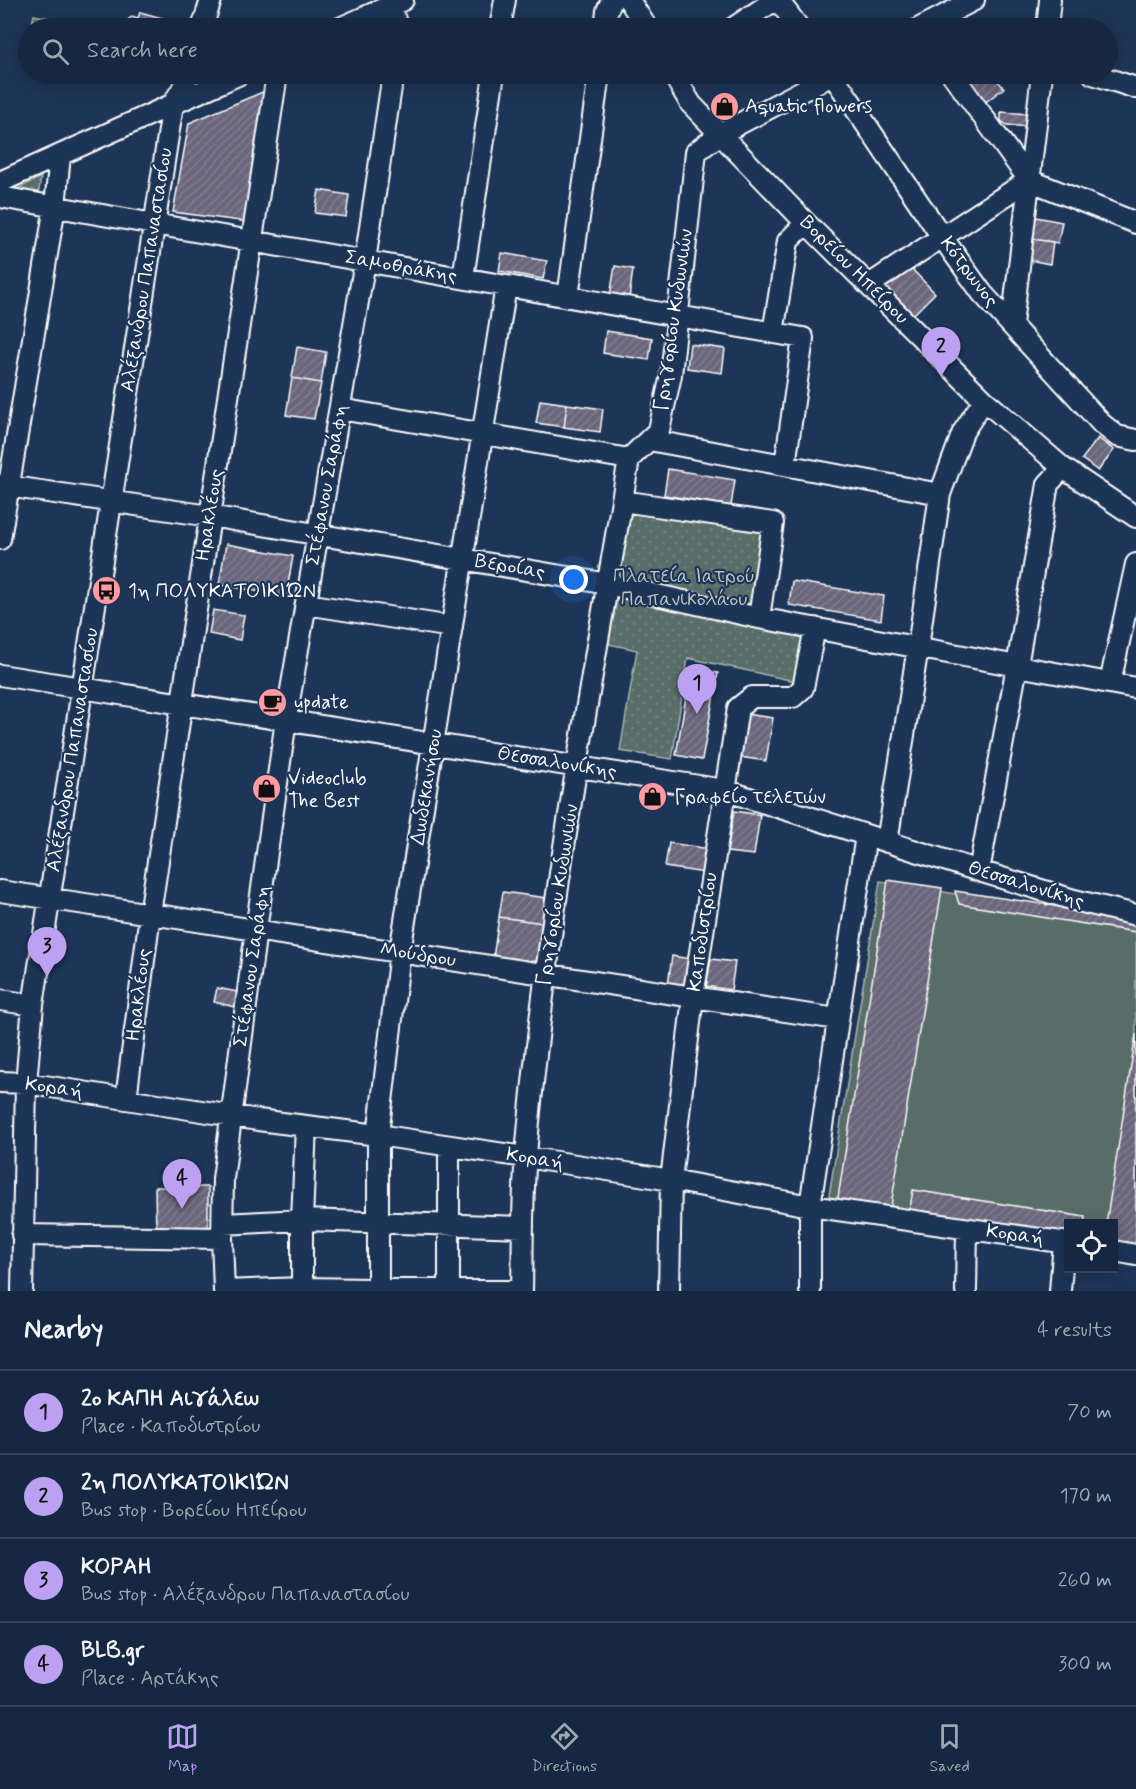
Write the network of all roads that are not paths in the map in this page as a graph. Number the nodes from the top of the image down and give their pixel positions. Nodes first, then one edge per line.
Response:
1 (211, 0) edge
2 (505, 0) edge
3 (612, 0) edge
4 (629, 0) edge
5 (777, 0) edge
6 (974, 0) edge
7 (1050, 0) edge
8 (397, 3) edge
9 (205, 18) edge
10 (363, 18) edge
11 (398, 18) edge
12 (502, 18) edge
13 (607, 18) edge
14 (641, 18) edge
15 (749, 18) edge
16 (791, 18) edge
17 (939, 18) edge
18 (1048, 18) edge
19 (1118, 82) edge
20 (185, 84) edge
21 (218, 84) edge
22 (276, 84) edge
23 (392, 84) edge
24 (492, 84) edge
25 (598, 84) edge
26 (679, 84) edge
27 (814, 84) edge
28 (840, 84) edge
29 (959, 84) edge
30 (1041, 84) edge
31 (1136, 88) edge
32 (173, 104) junction
33 (720, 134) junction
34 (60, 155) junction
35 (1029, 180) junction
36 (0, 182) edge
37 (0, 196) edge
38 (55, 206) junction
39 (1136, 222) edge
40 (806, 223) junction
41 (154, 224) junction
42 (942, 237) junction
43 (252, 241) junction
44 (365, 261) junction
45 (463, 278) junction
46 (870, 285) junction
47 (506, 286) junction
48 (568, 297) junction
49 (676, 316) junction
50 (1012, 325) junction
51 (773, 333) junction
52 (984, 400) junction
53 (340, 409) junction
54 (483, 434) junction
55 (649, 440) junction
56 (1136, 440) edge
57 (629, 459) junction
58 (785, 465) junction
59 (1063, 468) junction
60 (4, 485) edge
61 (940, 494) junction
62 (111, 501) junction
63 (622, 501) junction
64 (1134, 512) edge
65 (210, 516) junction
66 (318, 535) junction
67 (0, 540) edge
68 (463, 559) junction
69 (1136, 564) edge
70 (608, 585) junction
71 (306, 604) junction
72 (759, 618) junction
73 (452, 627) junction
74 (815, 628) junction
75 (918, 647) junction
76 (1017, 666) junction
77 (0, 675) edge
78 (1110, 683) junction
79 (82, 687) junction
80 (1136, 688) edge
81 (182, 704) junction
82 (286, 720) junction
83 (433, 744) junction
84 (577, 767) junction
85 (724, 790) junction
86 (866, 836) junction
87 (886, 842) junction
88 (980, 871) junction
89 (0, 891) edge
90 (50, 899) junction
91 (150, 914) junction
92 (1136, 915) edge
93 (256, 930) junction
94 (400, 952) junction
95 (545, 975) junction
96 (693, 997) junction
97 (0, 1000) edge
98 (33, 1005) junction
99 (837, 1019) junction
100 (0, 1082) edge
101 (26, 1083) junction
102 (126, 1099) junction
103 (231, 1116) junction
104 (306, 1126) junction
105 (378, 1135) junction
106 (449, 1146) junction
107 (525, 1157) junction
108 (671, 1180) junction
109 (810, 1206) junction
110 (302, 1220) junction
111 (378, 1221) junction
112 (448, 1223) junction
113 (523, 1227) junction
114 (967, 1229) junction
115 (223, 1231) junction
116 (22, 1235) junction
117 (1064, 1243) edge
118 (1118, 1252) edge
119 (1136, 1255) edge
120 (1064, 1259) edge
121 (302, 1290) edge
122 (378, 1290) edge
123 (449, 1290) edge
124 (22, 1291) edge
125 (224, 1291) edge
126 (511, 1291) edge
127 (522, 1291) edge
128 (669, 1291) edge
129 (810, 1291) edge
130 (966, 1291) edge
131 (1060, 1291) edge

1 - 9 street
2 - 12 street
3 - 13 street
4 - 14 street
5 - 15 street
5 - 16 street
6 - 17 street
7 - 18 street
8 - 10 street
8 - 11 street
19 - 31 street
20 - 32 street, Αλέξανδρου Παπαναστασίου
21 - 32 street
22 - 43 street, Ηρακλέους
23 - 44 street, Στέφανου Σαράφη
24 - 45 street
25 - 48 street
26 - 33 street, Βορείου Ηπείρου
27 - 33 street, Γρηγορίου Κυδωνιών
28 - 42 street, Κότρωνος
29 - 35 street
30 - 35 street
32 - 34 street
32 - 41 street, Αλέξανδρου Παπαναστασίου
33 - 40 street, Βορείου Ηπείρου
33 - 49 street, Γρηγορίου Κυδωνιών
34 - 36 street
34 - 38 street
35 - 39 street
35 - 42 street
35 - 50 street
37 - 38 street, Σαμοθράκης
38 - 41 street, Σαμοθράκης
38 - 60 street
40 - 46 street, Βορείου Ηπείρου
40 - 51 street
41 - 43 street, Σαμοθράκης
41 - 62 street, Αλέξανδρου Παπαναστασίου
42 - 46 street
42 - 50 street, Κότρωνος
43 - 44 street, Σαμοθράκης
43 - 65 street, Ηρακλέους
44 - 45 street, Σαμοθράκης
44 - 53 street, Στέφανου Σαράφη
45 - 47 street, Σαμοθράκης
46 - 52 street, Βορείου Ηπείρου
47 - 48 street, Σαμοθράκης
47 - 54 street, Δωδεκανήσου
48 - 49 street, Σαμοθράκης
49 - 51 street, Σαμοθράκης
49 - 55 street, Γρηγορίου Κυδωνιών
50 - 56 street, Κότρωνος
51 - 58 street, Σαμοθράκης
52 - 59 street, Βορείου Ηπείρου
52 - 61 street
53 - 54 street
53 - 66 street, Στέφανου Σαράφη
54 - 57 street
54 - 68 street, Δωδεκανήσου
55 - 57 street, Γρηγορίου Κυδωνιών
55 - 58 street
57 - 63 street, Γρηγορίου Κυδωνιών
58 - 61 street
59 - 64 street, Βορείου Ηπείρου
59 - 76 street
60 - 62 street, Βεροίας
60 - 67 street
61 - 75 street
62 - 65 street, Βεροίας
62 - 79 street, Αλέξανδρου Παπαναστασίου
63 - 70 street, Γρηγορίου Κυδωνιών
63 - 72 street
65 - 66 street, Βεροίας
65 - 81 street, Ηρακλέους
66 - 68 street, Βεροίας
66 - 71 street, Στέφανου Σαράφη
68 - 70 street, Βεροίας
68 - 73 street, Δωδεκανήσου
69 - 78 street
70 - 72 street, Βεροίας
70 - 84 street, Γρηγορίου Κυδωνιών
71 - 73 street
71 - 82 street, Στέφανου Σαράφη
72 - 74 street, Βεροίας
73 - 83 street, Δωδεκανήσου
74 - 75 street, Βεροίας
74 - 85 street, Καποδιστρίου
75 - 76 street, Βεροίας
75 - 87 street
76 - 78 street, Βεροίας
76 - 88 street
77 - 79 street, Θεσσαλονίκης
78 - 80 street, Βεροίας
79 - 81 street, Θεσσαλονίκης
79 - 90 street, Αλέξανδρου Παπαναστασίου
81 - 82 street, Θεσσαλονίκης
81 - 91 street, Ηρακλέους
82 - 83 street, Θεσσαλονίκης
82 - 93 street, Στέφανου Σαράφη
83 - 84 street, Θεσσαλονίκης
83 - 94 street, Δωδεκανήσου
84 - 85 street, Θεσσαλονίκης
84 - 95 street, Γρηγορίου Κυδωνιών
85 - 86 street, Θεσσαλονίκης
85 - 96 street, Καποδιστρίου
86 - 87 street, Θεσσαλονίκης
86 - 99 street
87 - 88 street, Θεσσαλονίκης
88 - 92 street, Θεσσαλονίκης
89 - 90 street, Μούδρου
90 - 91 street, Μούδρου
90 - 98 street, Αλέξανδρου Παπαναστασίου
91 - 93 street, Μούδρου
91 - 102 street, Ηρακλέους
93 - 94 street, Μούδρου
93 - 103 street, Στέφανου Σαράφη
94 - 95 street, Μούδρου
94 - 105 street, Δωδεκανήσου
95 - 96 street, Μούδρου
95 - 107 street, Γρηγορίου Κυδωνιών
96 - 99 street, Μούδρου
96 - 108 street, Καποδιστρίου
97 - 98 street
98 - 101 street, Αλέξανδρου Παπαναστασίου
99 - 109 street
100 - 101 street, Κοραή
101 - 102 street, Κοραή
101 - 116 street, Αλέξανδρου Παπαναστασίου
102 - 103 street, Κοραή
103 - 104 street, Κοραή
103 - 115 street, Στέφανου Σαράφη
104 - 105 street, Κοραή
104 - 110 street
105 - 106 street, Κοραή
105 - 111 street, Δωδεκανήσου
106 - 107 street, Κοραή
106 - 112 street
107 - 108 street, Κοραή
107 - 113 street, Γρηγορίου Κυδωνιών
108 - 109 street, Κοραή
108 - 128 street, Καποδιστρίου
109 - 114 street, Κοραή
109 - 129 street
110 - 111 street
110 - 115 street
110 - 121 street
111 - 112 street
111 - 122 street, Δωδεκανήσου
112 - 113 street
112 - 123 street
113 - 127 street, Γρηγορίου Κυδωνιών
114 - 117 street, Κοραή
114 - 130 street
115 - 116 street
115 - 125 street, Στέφανου Σαράφη
116 - 124 street, Αλέξανδρου Παπαναστασίου
118 - 119 street
120 - 131 street
121 - 122 street
121 - 125 street
122 - 123 street
123 - 126 street

